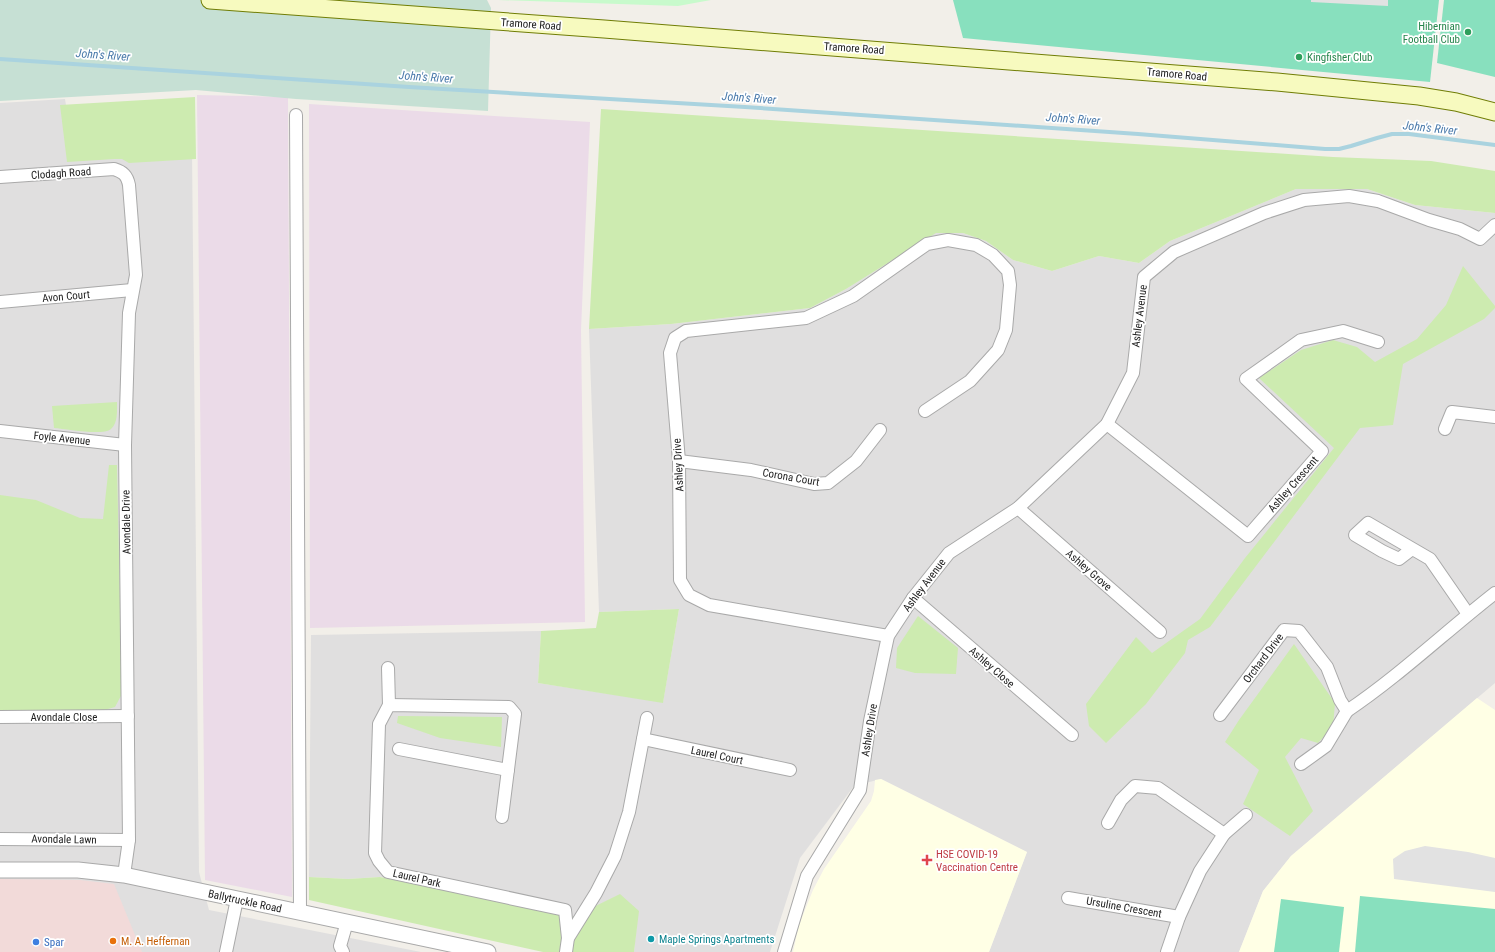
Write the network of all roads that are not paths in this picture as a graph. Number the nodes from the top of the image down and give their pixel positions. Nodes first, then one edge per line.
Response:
1 (210, 0) edge
2 (1495, 112) edge
3 (296, 115) dead end
4 (122, 171) joint
5 (0, 177) edge
6 (1495, 225) edge
7 (132, 290) junction
8 (0, 302) edge
9 (1378, 342) dead end
10 (925, 411) dead end
11 (1495, 417) edge
12 (1107, 424) junction
13 (1445, 429) dead end
14 (880, 430) dead end
15 (0, 431) edge
16 (125, 445) junction
17 (679, 462) junction
18 (1018, 508) junction
19 (1412, 549) dead end
20 (1495, 594) edge
21 (912, 598) junction
22 (1468, 614) junction
23 (1160, 632) dead end
24 (888, 636) junction
25 (388, 668) dead end
26 (389, 705) junction
27 (1347, 711) junction
28 (1220, 715) dead end
29 (128, 716) junction
30 (0, 717) edge
31 (647, 718) dead end
32 (1072, 735) dead end
33 (643, 739) junction
34 (399, 749) dead end
35 (1301, 764) dead end
36 (508, 770) junction
37 (790, 770) dead end
38 (1246, 815) dead end
39 (502, 817) dead end
40 (1108, 823) dead end
41 (1224, 834) junction
42 (0, 839) edge
43 (129, 840) junction
44 (0, 870) edge
45 (124, 875) junction
46 (1068, 898) dead end
47 (237, 899) junction
48 (300, 912) junction
49 (1179, 916) junction
50 (347, 922) junction
51 (568, 938) junction
52 (226, 952) edge
53 (343, 952) edge
54 (488, 952) edge
55 (566, 952) edge
56 (784, 952) edge
57 (1167, 952) edge

1 - 2 main road, Tramore Road
3 - 48 street
4 - 5 street, Clodagh Road
4 - 7 street, Avondale Drive
6 - 12 street, Ashley Avenue
7 - 8 street, Avon Court
7 - 16 street, Avondale Drive
9 - 12 street, Ashley Crescent
10 - 17 street, Ashley Drive
11 - 13 street
12 - 18 street, Ashley Avenue
14 - 17 street, Corona Court
15 - 16 street, Foyle Avenue
16 - 29 street, Avondale Drive
17 - 24 street, Ashley Drive
18 - 21 street, Ashley Avenue
18 - 23 street, Ashley Grove
19 - 22 street
20 - 22 street
21 - 24 street, Ashley Avenue
21 - 32 street, Ashley Close
22 - 27 street
24 - 56 street, Ashley Drive
25 - 26 street, Laurel Park
26 - 36 street
26 - 51 street, Laurel Park
27 - 28 street, Orchard Drive
27 - 35 street
29 - 30 street, Avondale Close
29 - 43 street, Avondale Drive
31 - 33 street, Laurel Park
33 - 37 street, Laurel Court
33 - 51 street, Laurel Park
34 - 36 street
36 - 39 street
38 - 41 street
40 - 41 street
41 - 49 street
42 - 43 street, Avondale Lawn
43 - 45 street, Avondale Drive
44 - 45 street, Ballytruckle Road
45 - 47 street, Ballytruckle Road
46 - 49 street, Ursuline Crescent
47 - 48 street, Ballytruckle Road
47 - 52 street
48 - 50 street, Ballytruckle Road
49 - 57 street
50 - 53 street
50 - 54 street, Ballytruckle Road
51 - 55 street, Laurel Park

